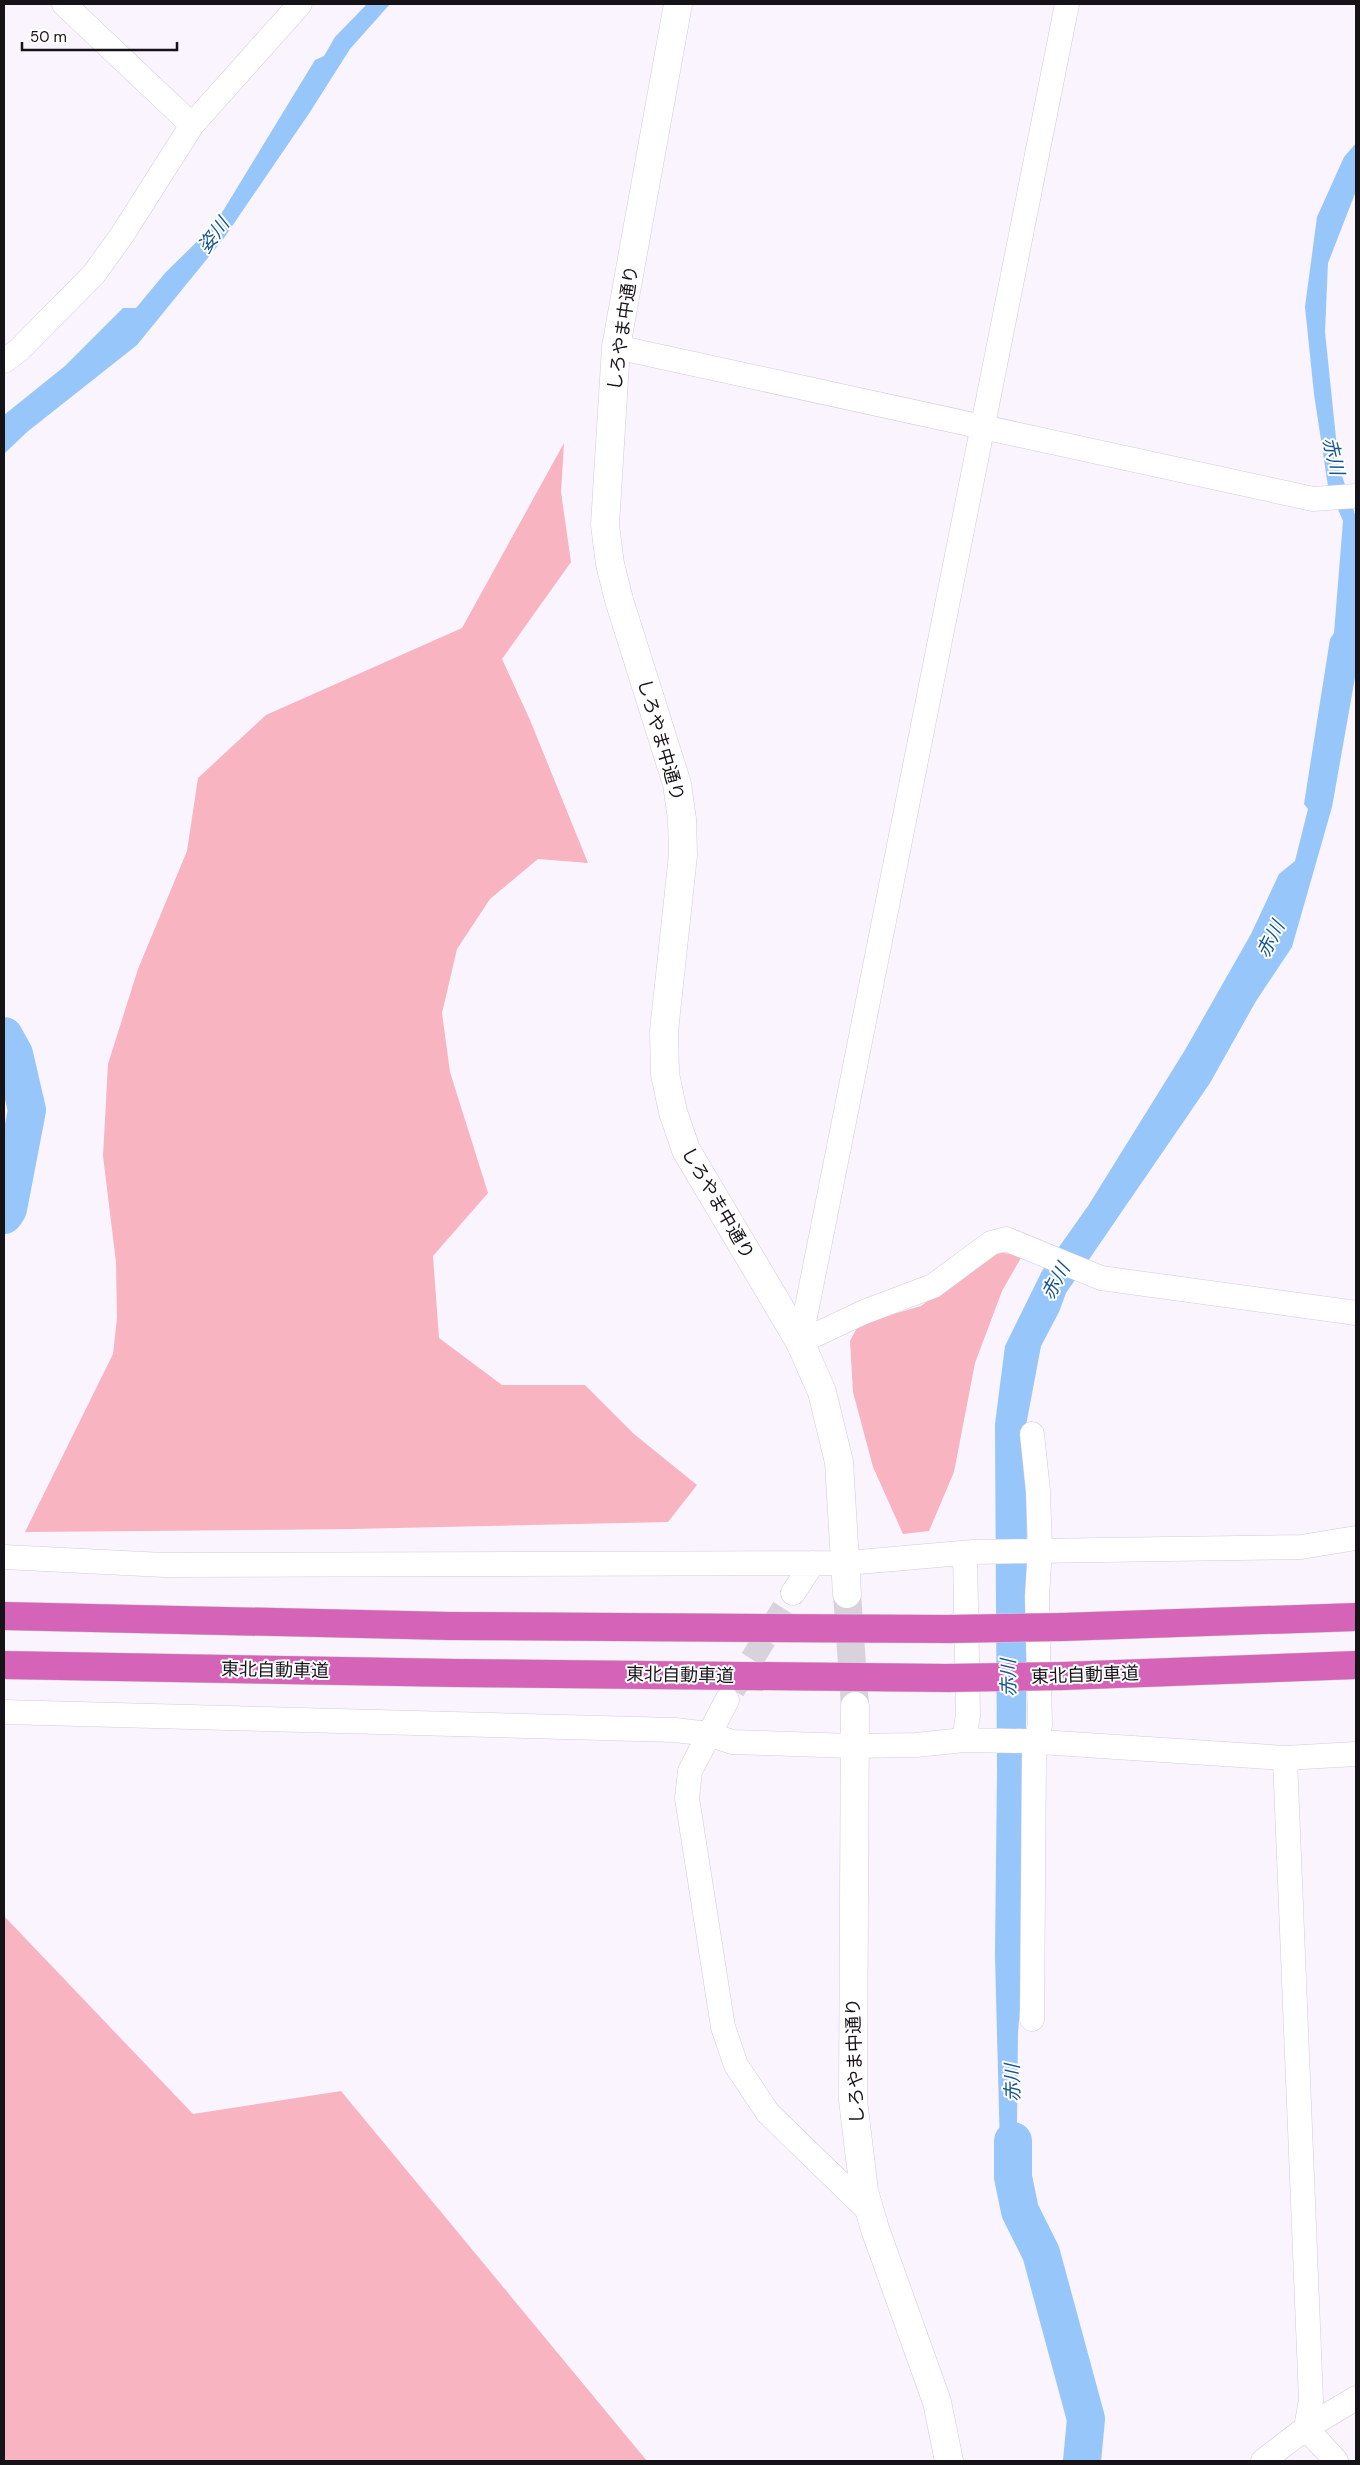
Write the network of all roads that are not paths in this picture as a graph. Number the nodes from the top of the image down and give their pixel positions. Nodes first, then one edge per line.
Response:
1 (64, 4) edge
2 (300, 4) edge
3 (678, 4) edge
4 (1067, 4) edge
5 (192, 125) junction
6 (616, 347) junction
7 (4, 361) edge
8 (981, 427) junction
9 (1356, 496) edge
10 (1356, 1313) edge
11 (800, 1342) junction
12 (1032, 1434) dead end
13 (1356, 1538) edge
14 (1037, 1550) junction
15 (969, 1553) junction
16 (4, 1557) edge
17 (813, 1563) junction
18 (846, 1563) junction
19 (793, 1593) tunnel mouth
20 (847, 1594) tunnel mouth
21 (4, 1616) edge
22 (1356, 1617) edge
23 (4, 1664) edge
24 (1356, 1665) edge
25 (727, 1700) tunnel mouth
26 (855, 1706) tunnel mouth
27 (4, 1712) edge
28 (709, 1734) junction
29 (964, 1740) junction
30 (1032, 1741) junction
31 (853, 1746) junction
32 (1356, 1754) edge
33 (1285, 1758) junction
34 (1032, 2019) dead end
35 (871, 2213) junction
36 (1356, 2398) edge
37 (1306, 2428) junction
38 (949, 2461) edge
39 (1263, 2461) edge
40 (1336, 2461) edge

1 - 5 street
2 - 5 street
3 - 6 street, しろやま中通り
4 - 8 street
5 - 7 street
6 - 8 street
6 - 11 street, しろやま中通り
8 - 9 street
8 - 11 street
10 - 11 street
11 - 18 street, しろやま中通り
12 - 14 street
13 - 14 street
14 - 15 street
14 - 30 street
15 - 18 street
15 - 29 street
16 - 17 street
17 - 18 street
17 - 19 street
18 - 20 street, しろやま中通り
21 - 22 highway, bridge
23 - 24 highway, 東北自動車道, bridge
25 - 28 street
26 - 31 street, しろやま中通り
27 - 28 street
28 - 31 street
28 - 35 street
29 - 30 street
29 - 31 street
30 - 33 street
30 - 34 street
31 - 35 street, しろやま中通り
32 - 33 street
33 - 37 street
35 - 38 street, しろやま中通り
36 - 37 street
37 - 39 street
37 - 40 street

